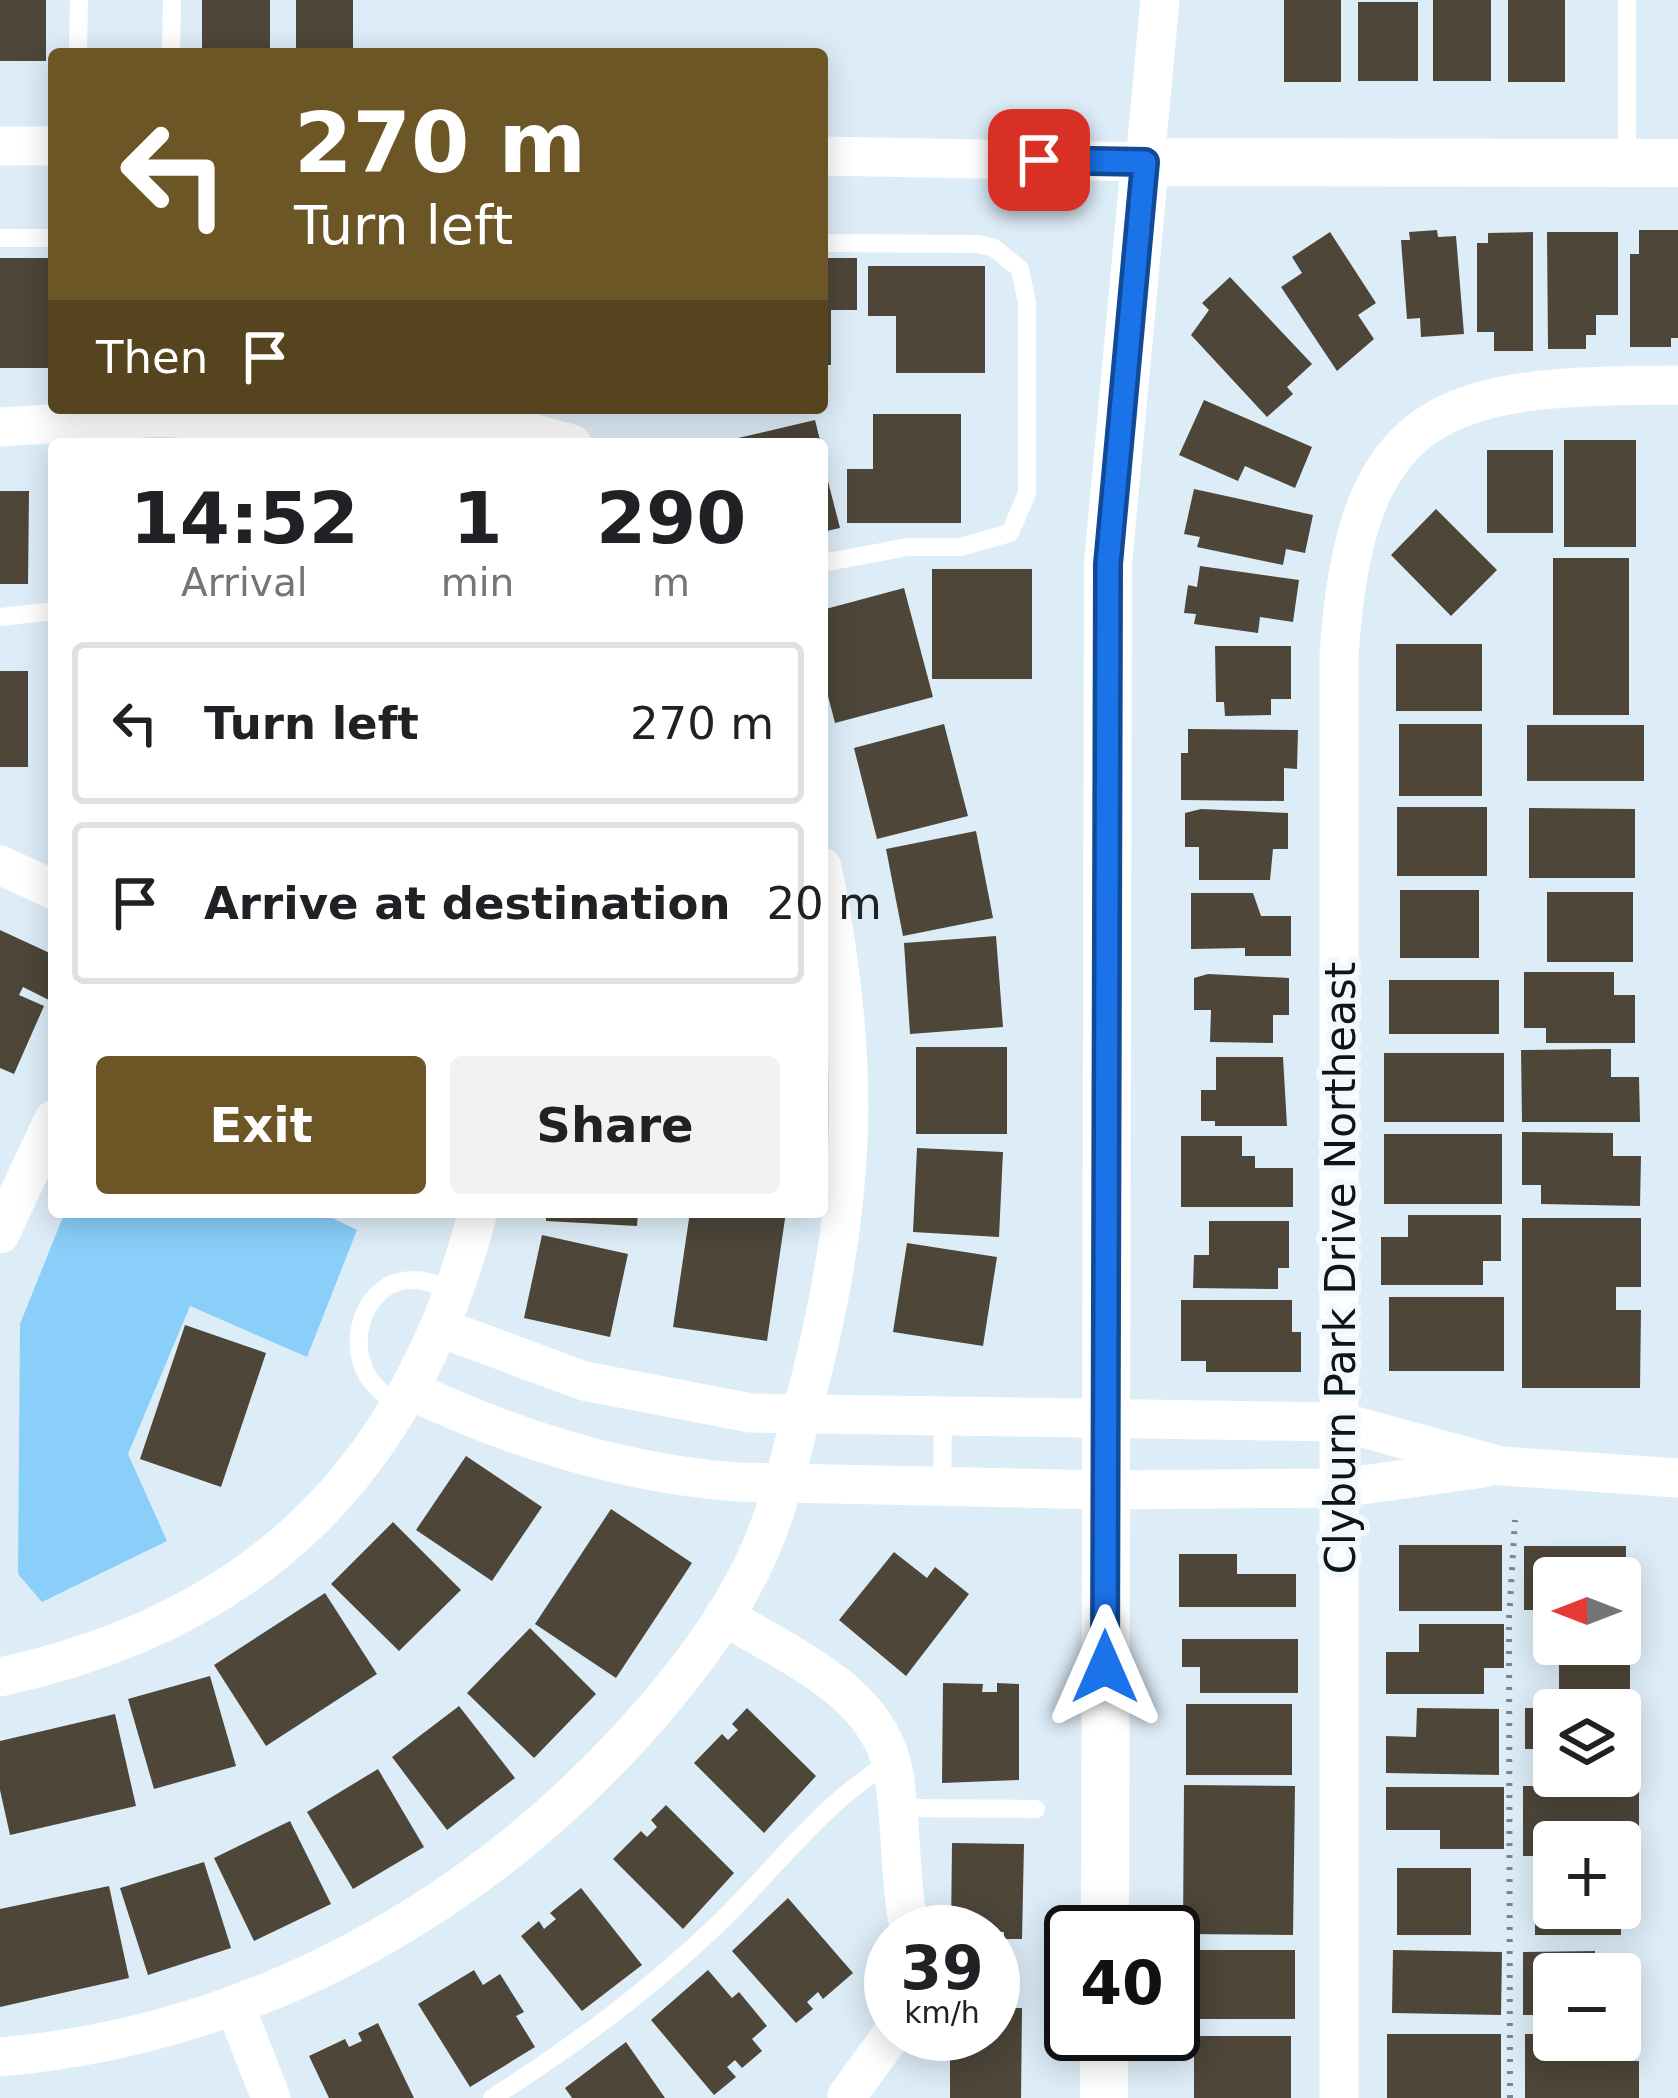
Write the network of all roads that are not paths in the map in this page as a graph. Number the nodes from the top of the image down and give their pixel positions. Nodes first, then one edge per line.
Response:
1 (79, 0) edge
2 (172, 0) edge
3 (1160, 0) edge
4 (1628, 0) edge
5 (78, 48) edge
6 (171, 48) edge
7 (0, 146) edge
8 (48, 146) edge
9 (828, 156) edge
10 (1145, 162) junction
11 (1627, 163) junction
12 (1678, 163) edge
13 (0, 238) edge
14 (48, 238) edge
15 (828, 243) edge
16 (1678, 385) edge
17 (467, 417) edge
18 (0, 427) edge
19 (556, 438) edge
20 (828, 562) edge
21 (48, 612) edge
22 (0, 617) edge
23 (0, 866) edge
24 (48, 887) edge
25 (828, 901) edge
26 (48, 1132) edge
27 (476, 1218) edge
28 (0, 1234) edge
29 (457, 1291) junction
30 (441, 1328) junction
31 (407, 1399) junction
32 (801, 1414) junction
33 (943, 1417) junction
34 (1105, 1419) junction
35 (1341, 1422) junction
36 (1501, 1466) junction
37 (1678, 1478) edge
38 (782, 1485) junction
39 (942, 1486) junction
40 (1340, 1488) junction
41 (1106, 1490) junction
42 (724, 1616) junction
43 (0, 1677) edge
44 (890, 1762) junction
45 (896, 1808) junction
46 (1036, 1809) dead end
47 (907, 1905) edge
48 (1105, 1905) edge
49 (235, 2006) junction
50 (0, 2057) edge
51 (873, 2061) edge
52 (1104, 2061) edge
53 (847, 2097) edge
54 (271, 2098) edge
55 (492, 2098) edge
56 (1104, 2098) edge
57 (1340, 2098) edge

1 - 5 lane
2 - 6 lane
3 - 10 street
4 - 11 lane
7 - 8 street
9 - 10 street
10 - 11 street
10 - 34 street
11 - 12 street
13 - 14 lane
15 - 20 lane
16 - 35 street, Clyburn Park Drive Northeast
17 - 18 street
17 - 19 street
21 - 22 lane
23 - 24 street
25 - 32 street
26 - 28 street
27 - 29 street
29 - 30 street
29 - 31 lane
30 - 31 street
30 - 32 street
31 - 38 street
31 - 43 street
32 - 33 street
32 - 38 street
33 - 34 street
33 - 39 lane
34 - 35 street
34 - 41 street
35 - 36 street
35 - 40 street, Clyburn Park Drive Northeast
36 - 37 street
36 - 40 street
38 - 39 street
38 - 42 street
39 - 41 street
40 - 41 street
40 - 57 street, Clyburn Park Drive Northeast
41 - 48 street
42 - 44 street
42 - 49 street
44 - 45 street
44 - 55 lane
45 - 46 lane
45 - 47 street
49 - 50 street
49 - 54 street
51 - 53 street
52 - 56 street

